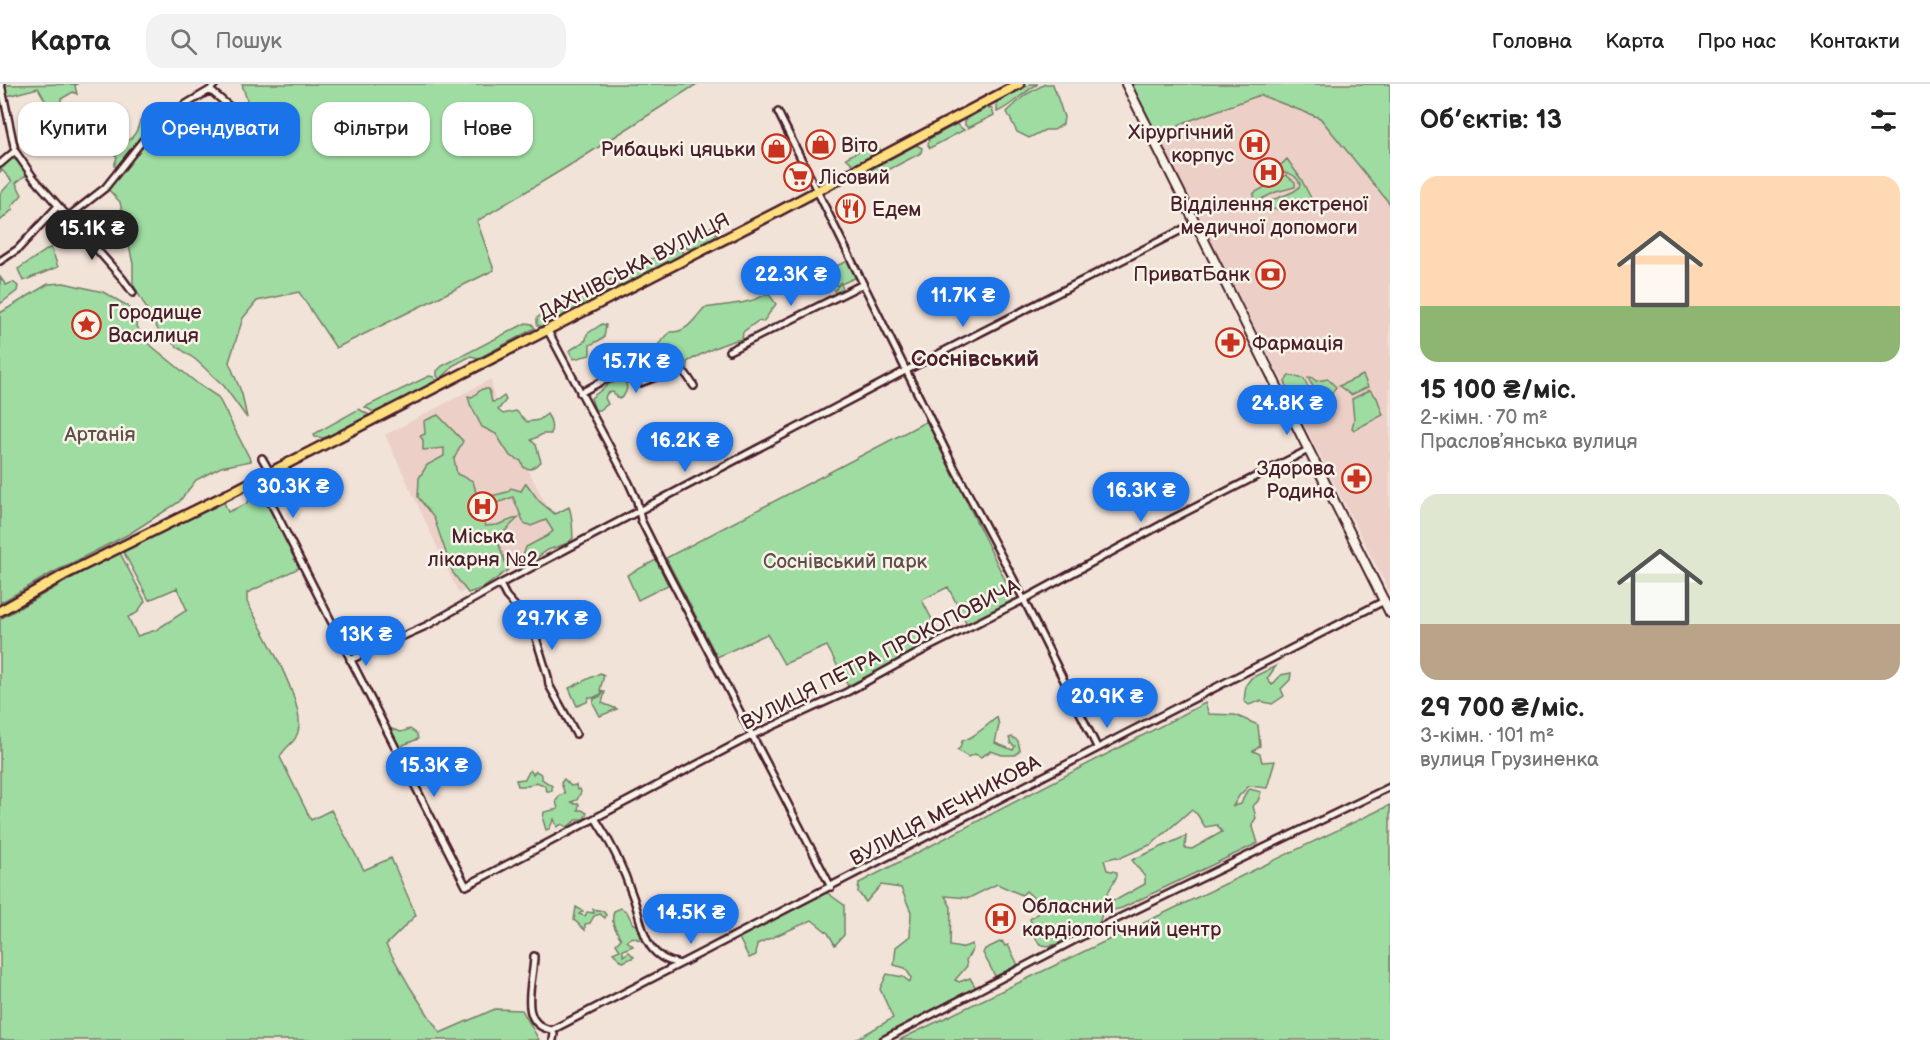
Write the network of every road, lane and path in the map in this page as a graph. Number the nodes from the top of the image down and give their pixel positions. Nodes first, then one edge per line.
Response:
1 (1, 84) edge
2 (215, 84) edge
3 (1019, 84) edge
4 (1126, 84) edge
5 (210, 90) junction
6 (224, 102) edge
7 (778, 112) dead end
8 (15, 151) junction
9 (0, 164) edge
10 (818, 191) junction
11 (58, 206) junction
12 (69, 216) junction
13 (1195, 223) junction
14 (0, 261) edge
15 (863, 284) junction
16 (133, 293) dead end
17 (547, 329) junction
18 (729, 351) dead end
19 (907, 369) junction
20 (694, 386) dead end
21 (580, 393) junction
22 (1308, 450) junction
23 (262, 458) dead end
24 (266, 474) junction
25 (639, 510) junction
26 (500, 584) junction
27 (1023, 600) junction
28 (1384, 601) junction
29 (0, 611) edge
30 (1390, 614) edge
31 (350, 660) junction
32 (576, 734) dead end
33 (751, 736) junction
34 (1097, 747) junction
35 (1390, 787) edge
36 (595, 818) junction
37 (831, 888) junction
38 (534, 956) dead end
39 (680, 964) junction
40 (552, 1030) junction
41 (553, 1040) edge
42 (883, 1040) edge

1 - 8 street
2 - 5 street
3 - 10 main road, ДАХНІВСЬКА ВУЛИЦЯ
4 - 13 street
5 - 6 street
5 - 12 street
7 - 10 street
8 - 9 street
8 - 11 street
10 - 15 street
10 - 17 main road, ДАХНІВСЬКА ВУЛИЦЯ
11 - 12 street
11 - 14 street
12 - 16 street
13 - 19 street
13 - 22 street
15 - 18 street
15 - 19 street
17 - 21 street
17 - 24 main road, ДАХНІВСЬКА ВУЛИЦЯ
19 - 25 street
19 - 27 street
20 - 21 street
21 - 25 street
22 - 27 street, ВУЛИЦЯ ПЕТРА ПРОКОПОВИЧА
22 - 28 street
23 - 24 street
24 - 29 main road, ДАХНІВСЬКА ВУЛИЦЯ
24 - 31 street
25 - 26 street
25 - 33 street
26 - 31 street
26 - 32 street
27 - 33 street, ВУЛИЦЯ ПЕТРА ПРОКОПОВИЧА
27 - 34 street
28 - 30 street
28 - 34 street, ВУЛИЦЯ МЕЧНИКОВА
31 - 36 street, ВУЛИЦЯ ПЕТРА ПРОКОПОВИЧА
33 - 36 street, ВУЛИЦЯ ПЕТРА ПРОКОПОВИЧА
33 - 37 street
34 - 37 street, ВУЛИЦЯ МЕЧНИКОВА
35 - 42 street
36 - 39 street
37 - 39 street, ВУЛИЦЯ МЕЧНИКОВА
38 - 40 street
39 - 40 street, ВУЛИЦЯ МЕЧНИКОВА
40 - 41 street

